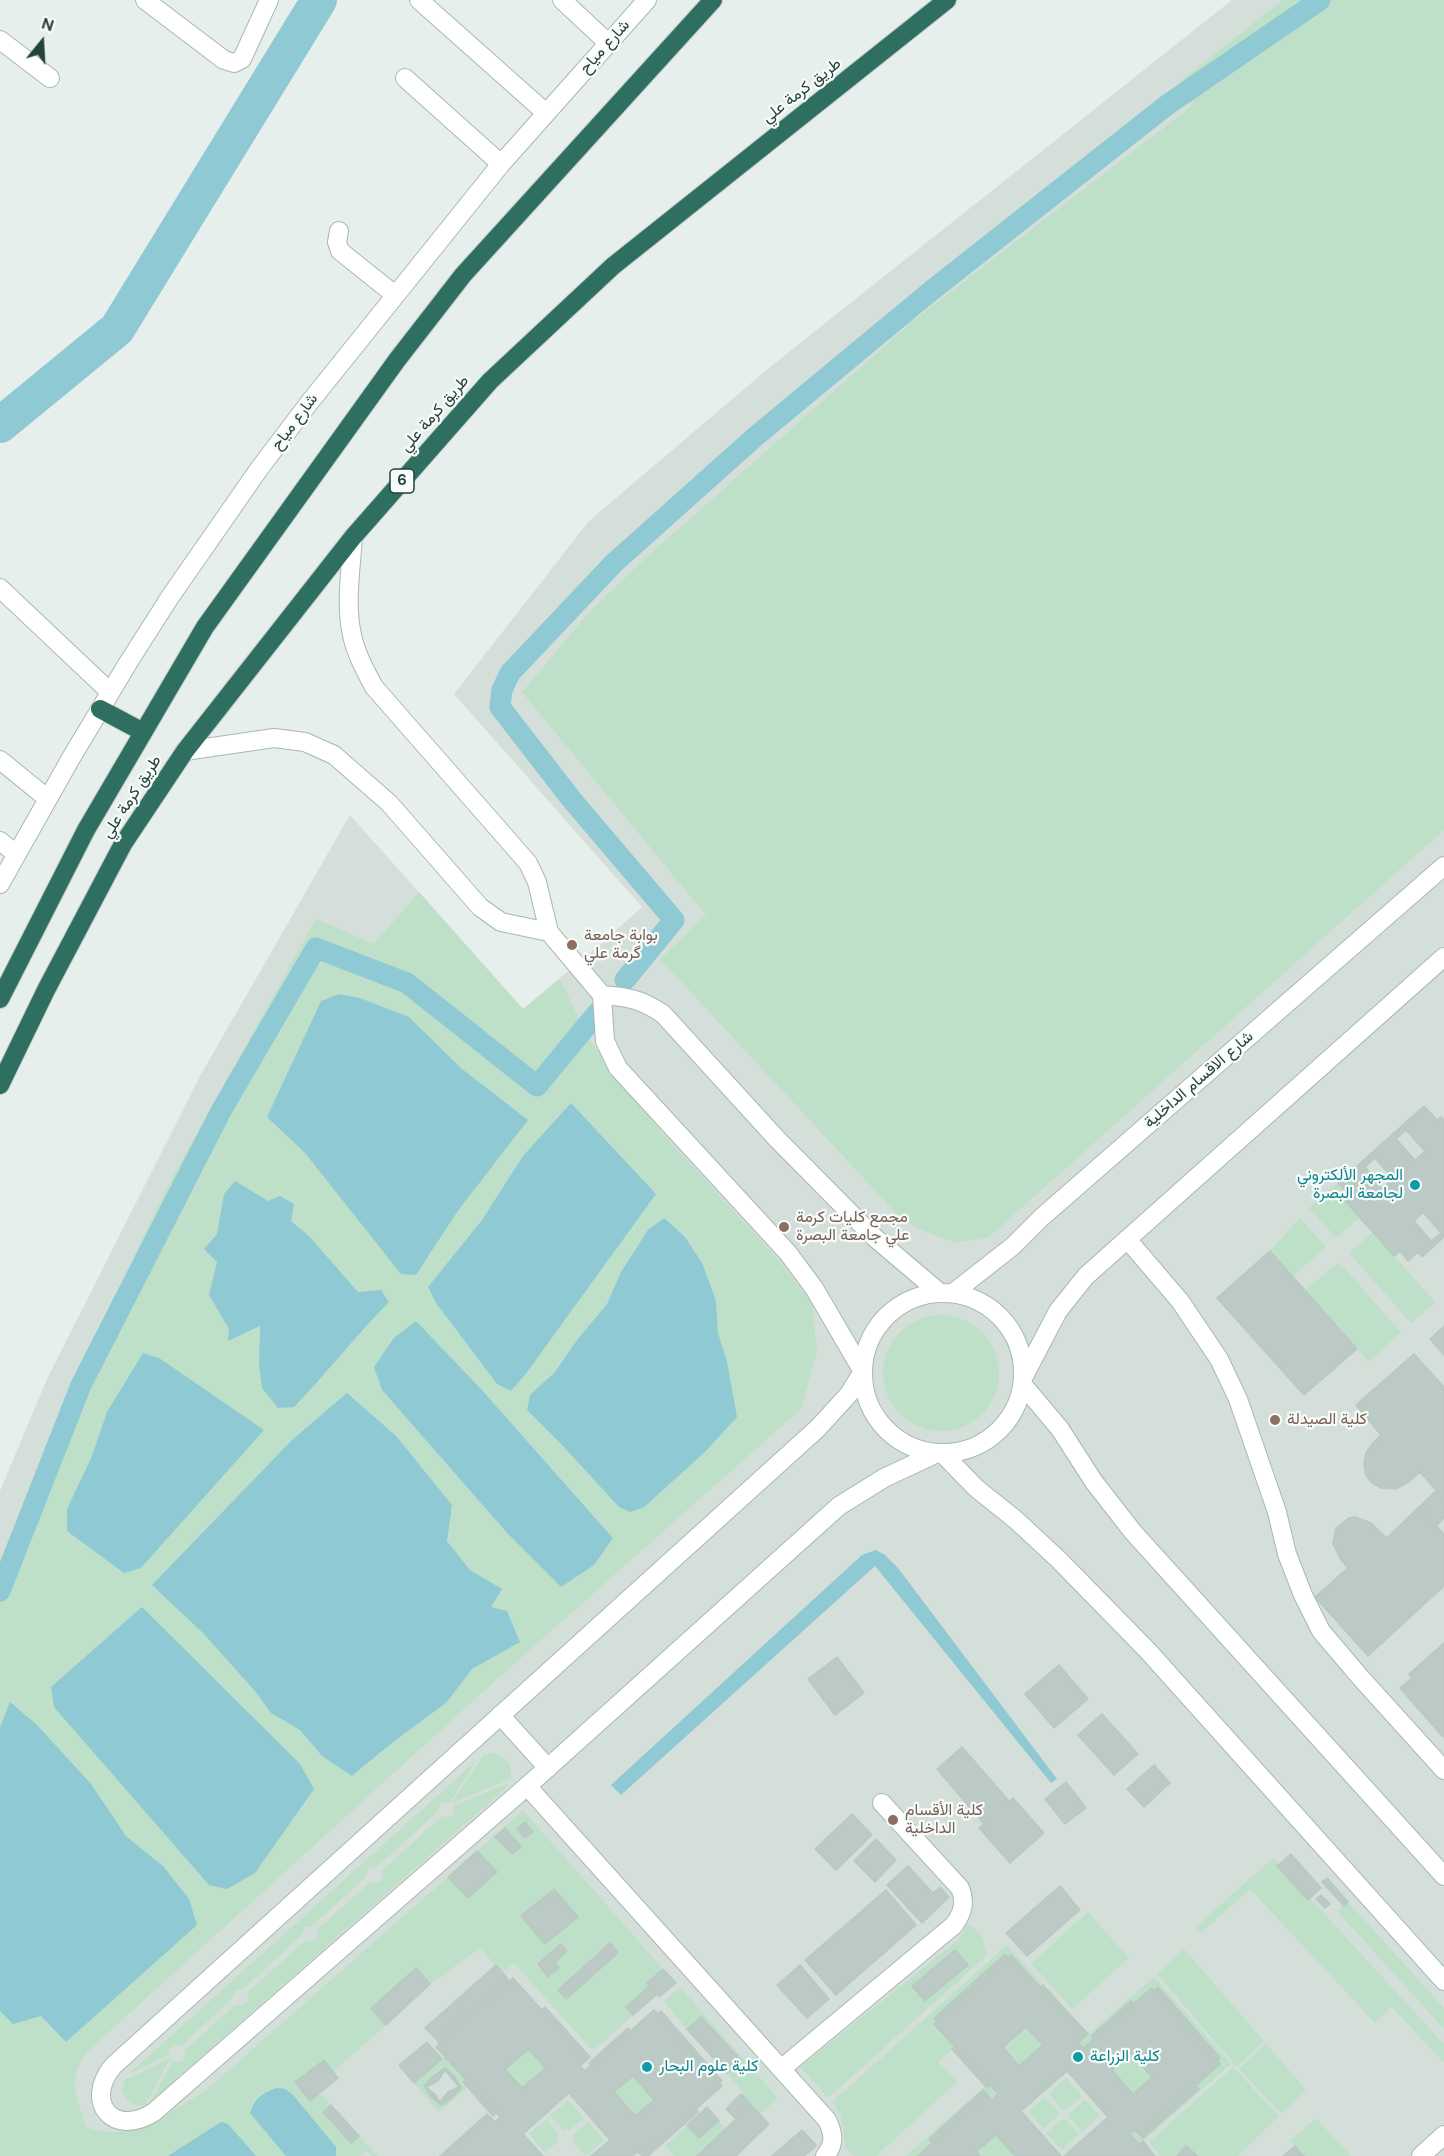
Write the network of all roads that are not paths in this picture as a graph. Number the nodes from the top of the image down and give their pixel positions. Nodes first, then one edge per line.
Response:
1 (145, 0) edge
2 (269, 0) edge
3 (419, 0) edge
4 (562, 0) edge
5 (647, 0) edge
6 (713, 0) edge
7 (947, 0) edge
8 (0, 40) edge
9 (608, 43) junction
10 (50, 78) dead end
11 (405, 78) dead end
12 (546, 113) junction
13 (501, 164) junction
14 (339, 231) dead end
15 (396, 295) junction
16 (353, 537) junction
17 (0, 588) edge
18 (110, 692) junction
19 (100, 709) junction
20 (143, 732) junction
21 (185, 750) junction
22 (0, 760) edge
23 (48, 799) junction
24 (0, 841) edge
25 (16, 855) junction
26 (1444, 866) edge
27 (0, 884) edge
28 (549, 932) junction
29 (1444, 957) edge
30 (602, 995) junction
31 (0, 999) edge
32 (0, 1085) edge
33 (1127, 1239) junction
34 (947, 1293) junction
35 (862, 1371) junction
36 (1023, 1380) junction
37 (939, 1454) junction
38 (500, 1715) junction
39 (548, 1768) junction
40 (1444, 1770) edge
41 (527, 1786) junction
42 (882, 1803) dead end
43 (1444, 1876) edge
44 (1444, 1981) edge
45 (782, 2069) junction
46 (1444, 2135) edge
47 (831, 2153) edge
48 (1421, 2156) edge

1 - 2 street
3 - 12 street
4 - 9 street
5 - 9 street, شارع مياح
6 - 20 highway, طريق كرمة علي
7 - 16 highway, طريق كرمة علي / 6
8 - 10 street
9 - 12 street, شارع مياح
11 - 13 street
12 - 13 street, شارع مياح
13 - 15 street, شارع مياح
14 - 15 street
15 - 18 street, شارع مياح
16 - 21 highway, طريق كرمة علي / 6
16 - 28 street
17 - 18 street
18 - 19 street, شارع مياح
19 - 20 highway
19 - 23 street, شارع مياح
20 - 31 highway, طريق كرمة علي
21 - 28 street
21 - 32 highway, طريق كرمة علي / 6
22 - 23 street
23 - 25 street, شارع مياح
24 - 25 street
25 - 27 street, شارع مياح
26 - 34 street, شارع الاقسام الداخلية
28 - 30 street
29 - 33 street
30 - 34 street
30 - 35 street
33 - 36 street
33 - 40 street
34 - 35 street
34 - 36 street
35 - 37 street
35 - 38 street
36 - 37 street
36 - 43 street
37 - 39 street
37 - 44 street
38 - 39 street
38 - 41 street
39 - 41 street
41 - 45 street
42 - 45 street
45 - 47 street
46 - 48 street

